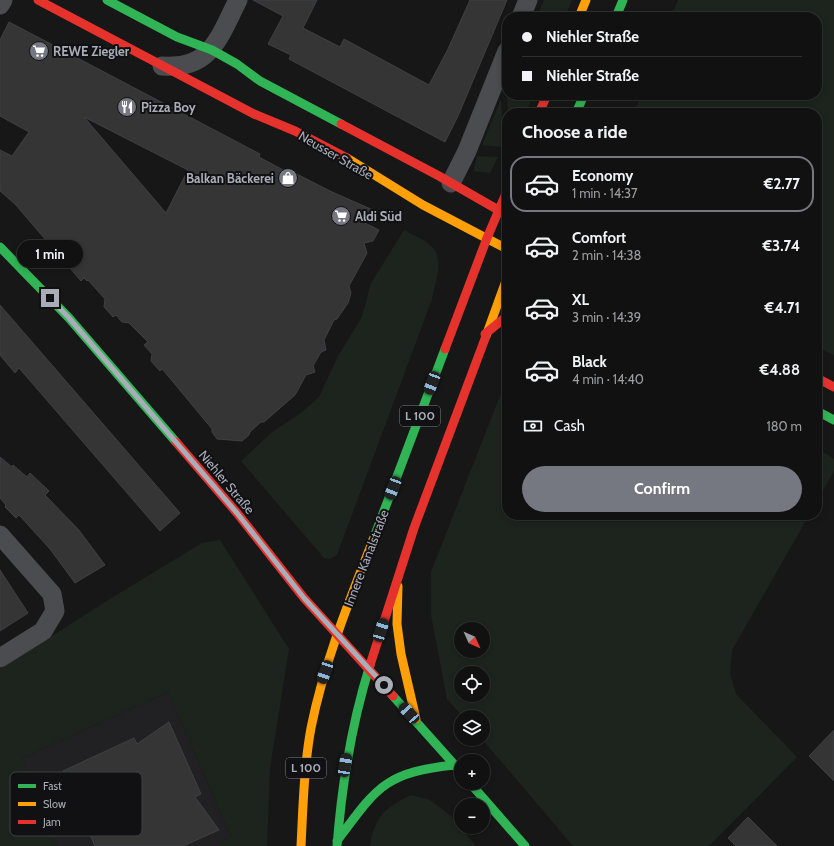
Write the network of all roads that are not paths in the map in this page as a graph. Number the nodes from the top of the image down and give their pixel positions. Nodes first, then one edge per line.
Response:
1 (3, 0) edge
2 (38, 0) edge
3 (107, 0) edge
4 (238, 0) edge
5 (528, 0) edge
6 (586, 0) edge
7 (623, 0) edge
8 (0, 5) edge
9 (523, 12) edge
10 (581, 12) edge
11 (618, 12) edge
12 (212, 50) junction
13 (502, 64) edge
14 (162, 66) junction
15 (260, 81) junction
16 (246, 84) dead end
17 (239, 95) dead end
18 (242, 108) junction
19 (451, 183) junction
20 (502, 212) edge
21 (502, 215) edge
22 (487, 238) junction
23 (502, 246) edge
24 (0, 247) edge
25 (502, 291) edge
26 (502, 320) edge
27 (485, 334) junction
28 (822, 381) edge
29 (834, 387) edge
30 (822, 414) edge
31 (834, 420) edge
32 (0, 535) edge
33 (399, 575) junction
34 (337, 636) junction
35 (0, 658) edge
36 (369, 669) junction
37 (417, 722) junction
38 (454, 764) edge
39 (454, 765) edge
40 (476, 790) edge
41 (337, 844) edge
42 (301, 846) edge
43 (525, 846) edge

1 - 8 street
2 - 14 main road, Neusser Straße
3 - 12 main road
4 - 12 street
5 - 9 street
6 - 10 main road
7 - 11 main road
12 - 14 street, Neusser Straße
12 - 15 main road
13 - 19 street
14 - 18 main road, Neusser Straße
15 - 16 main road
15 - 19 main road
17 - 18 main road
18 - 22 main road, Neusser Straße
19 - 20 main road
21 - 22 main road, Innere Kanalstraße / L 100
22 - 23 main road, Neusser Straße
22 - 34 main road, Innere Kanalstraße / L 100
24 - 34 main road, Niehler Straße
25 - 27 main road, L 100
26 - 27 main road
27 - 33 main road, L 100
28 - 29 main road
30 - 31 main road
32 - 35 street
33 - 36 main road, L 100
33 - 37 main road
34 - 36 main road, Niehler Straße
34 - 42 main road, Innere Kanalstraße / L 100
36 - 37 main road, Niehler Straße
36 - 41 main road, L 100
37 - 38 main road, Niehler Straße
39 - 41 main road
40 - 43 main road

